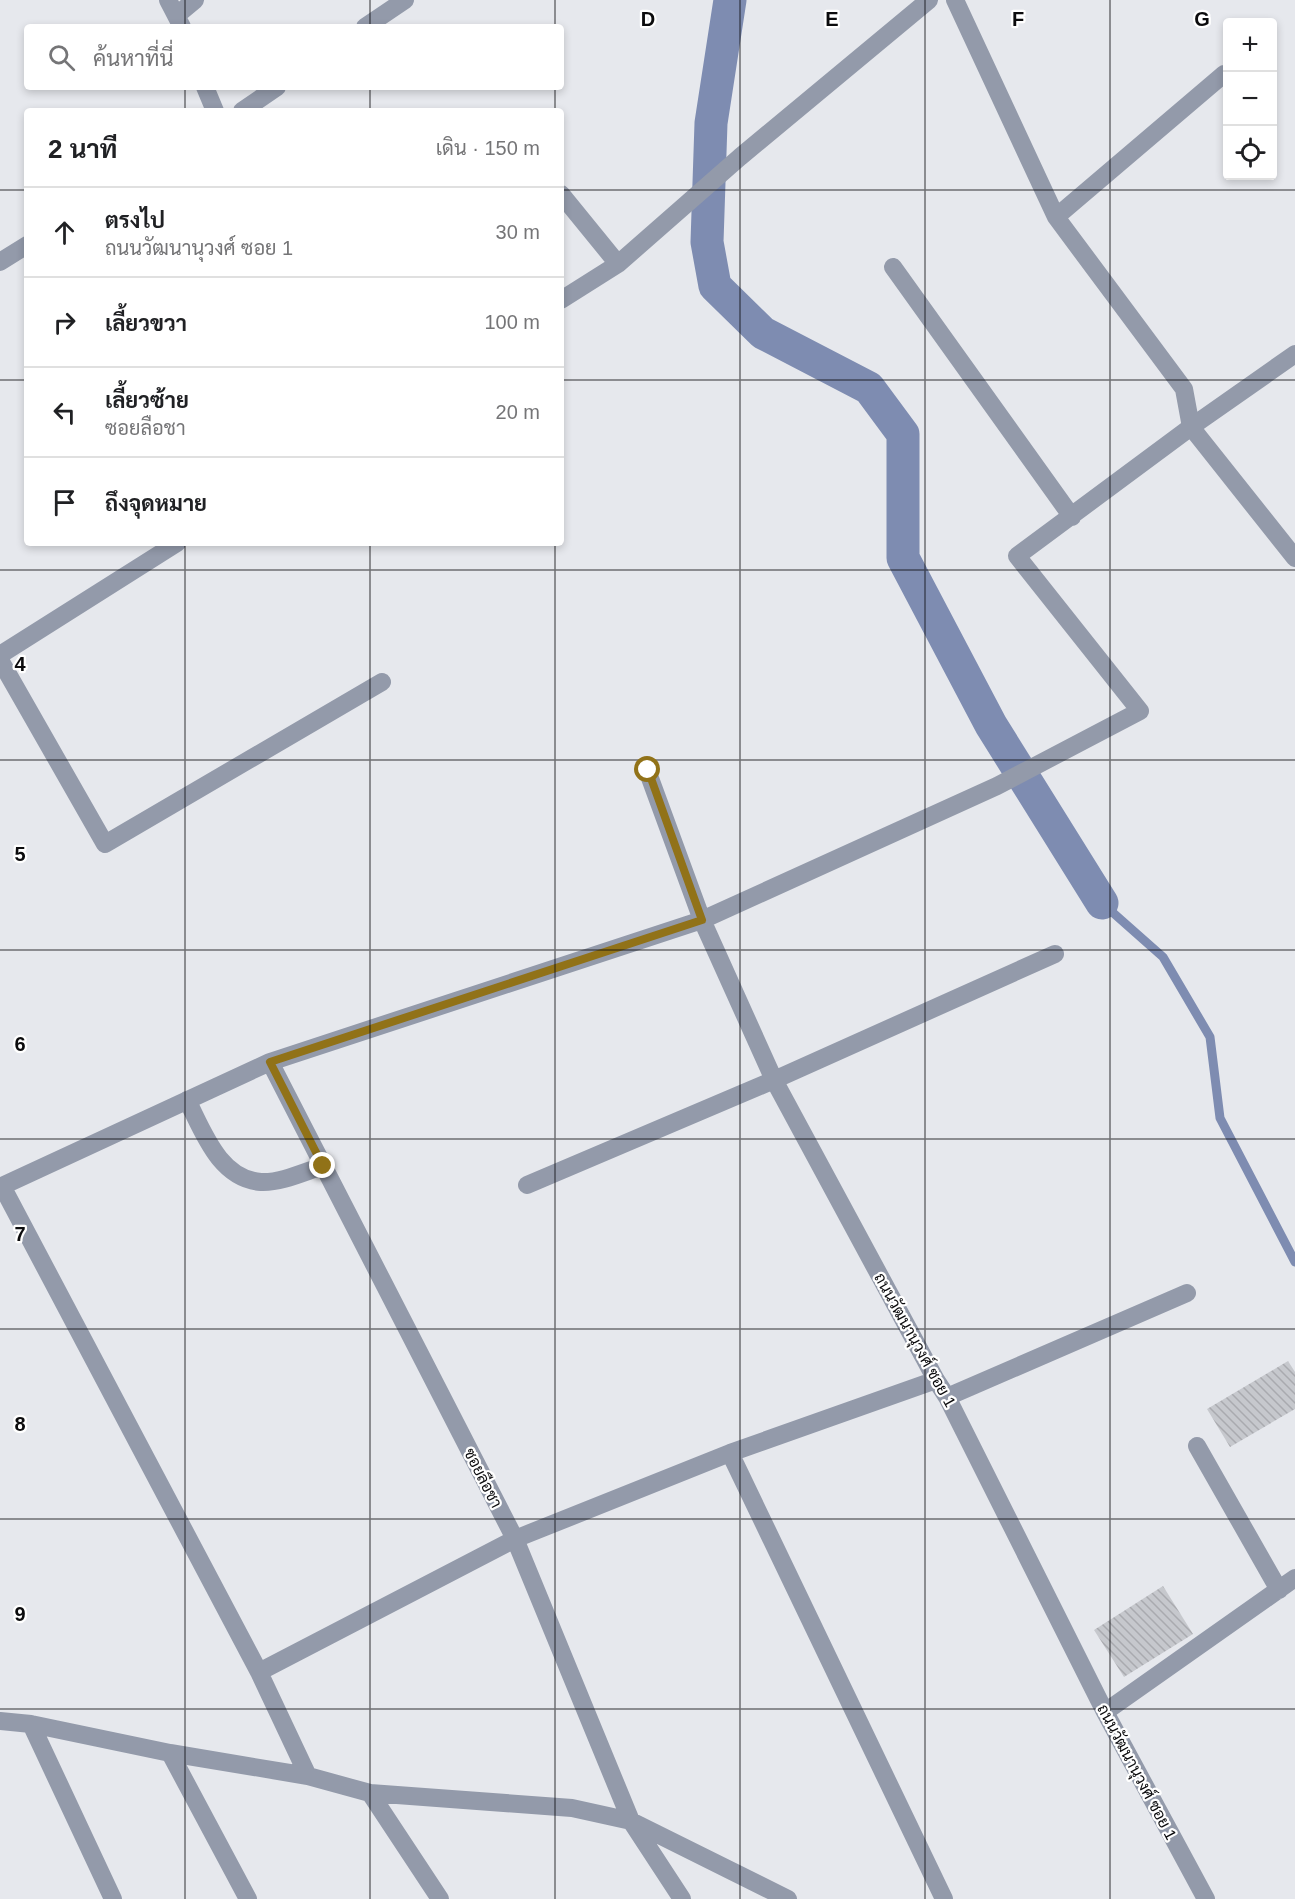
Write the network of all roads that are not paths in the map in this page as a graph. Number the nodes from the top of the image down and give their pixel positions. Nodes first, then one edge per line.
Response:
1 (195, 0) edge
2 (405, 0) edge
3 (928, 0) edge
4 (956, 0) edge
5 (176, 14) edge
6 (369, 24) edge
7 (1223, 75) edge
8 (207, 90) edge
9 (273, 90) edge
10 (214, 108) edge
11 (246, 108) edge
12 (564, 198) edge
13 (1056, 217) junction
14 (24, 247) edge
15 (0, 262) edge
16 (618, 264) junction
17 (893, 267) dead end
18 (564, 298) edge
19 (1295, 354) edge
20 (1191, 427) junction
21 (1072, 516) junction
22 (172, 546) edge
23 (1295, 558) edge
24 (0, 655) edge
25 (0, 660) edge
26 (382, 681) dead end
27 (648, 770) dead end
28 (702, 920) junction
29 (1055, 954) dead end
30 (270, 1062) junction
31 (774, 1080) junction
32 (187, 1100) junction
33 (323, 1166) junction
34 (527, 1185) dead end
35 (1, 1186) edge
36 (1187, 1293) dead end
37 (936, 1380) junction
38 (947, 1397) junction
39 (1197, 1446) dead end
40 (730, 1453) junction
41 (514, 1539) junction
42 (1295, 1578) edge
43 (1279, 1590) junction
44 (259, 1671) junction
45 (1105, 1712) junction
46 (0, 1721) edge
47 (31, 1724) junction
48 (170, 1753) junction
49 (308, 1776) junction
50 (370, 1792) junction
51 (631, 1821) junction
52 (113, 1899) edge
53 (248, 1899) edge
54 (440, 1899) edge
55 (682, 1899) edge
56 (788, 1899) edge
57 (944, 1899) edge
58 (1206, 1899) edge

1 - 5 street
2 - 6 street
3 - 16 street
4 - 13 street
7 - 13 street
8 - 10 street
9 - 11 street
12 - 16 street
13 - 20 street
14 - 15 street
16 - 18 street
17 - 21 street
19 - 20 street
20 - 21 street
20 - 23 street
21 - 28 street
22 - 24 street
25 - 26 street
27 - 28 street, ถนนวัฒนานุวงศ์ ซอย 1
28 - 30 street
28 - 31 street, ถนนวัฒนานุวงศ์ ซอย 1
29 - 31 street
30 - 32 street
30 - 33 street, ซอยลือชา
31 - 34 street
31 - 37 street, ถนนวัฒนานุวงศ์ ซอย 1
32 - 33 street
32 - 35 street
33 - 41 street, ซอยลือชา
35 - 44 street
36 - 38 street
37 - 38 street, ถนนวัฒนานุวงศ์ ซอย 1
37 - 40 street
38 - 45 street, ถนนวัฒนานุวงศ์ ซอย 1
39 - 43 street
40 - 41 street
40 - 57 street
41 - 44 street
41 - 51 street, ซอยลือชา
42 - 43 street
43 - 45 street
44 - 49 street
45 - 58 street, ถนนวัฒนานุวงศ์ ซอย 1
46 - 47 street
47 - 48 street
47 - 52 street
48 - 49 street
48 - 53 street
49 - 50 street
50 - 51 street
50 - 54 street
51 - 55 street, ซอยลือชา
51 - 56 street

